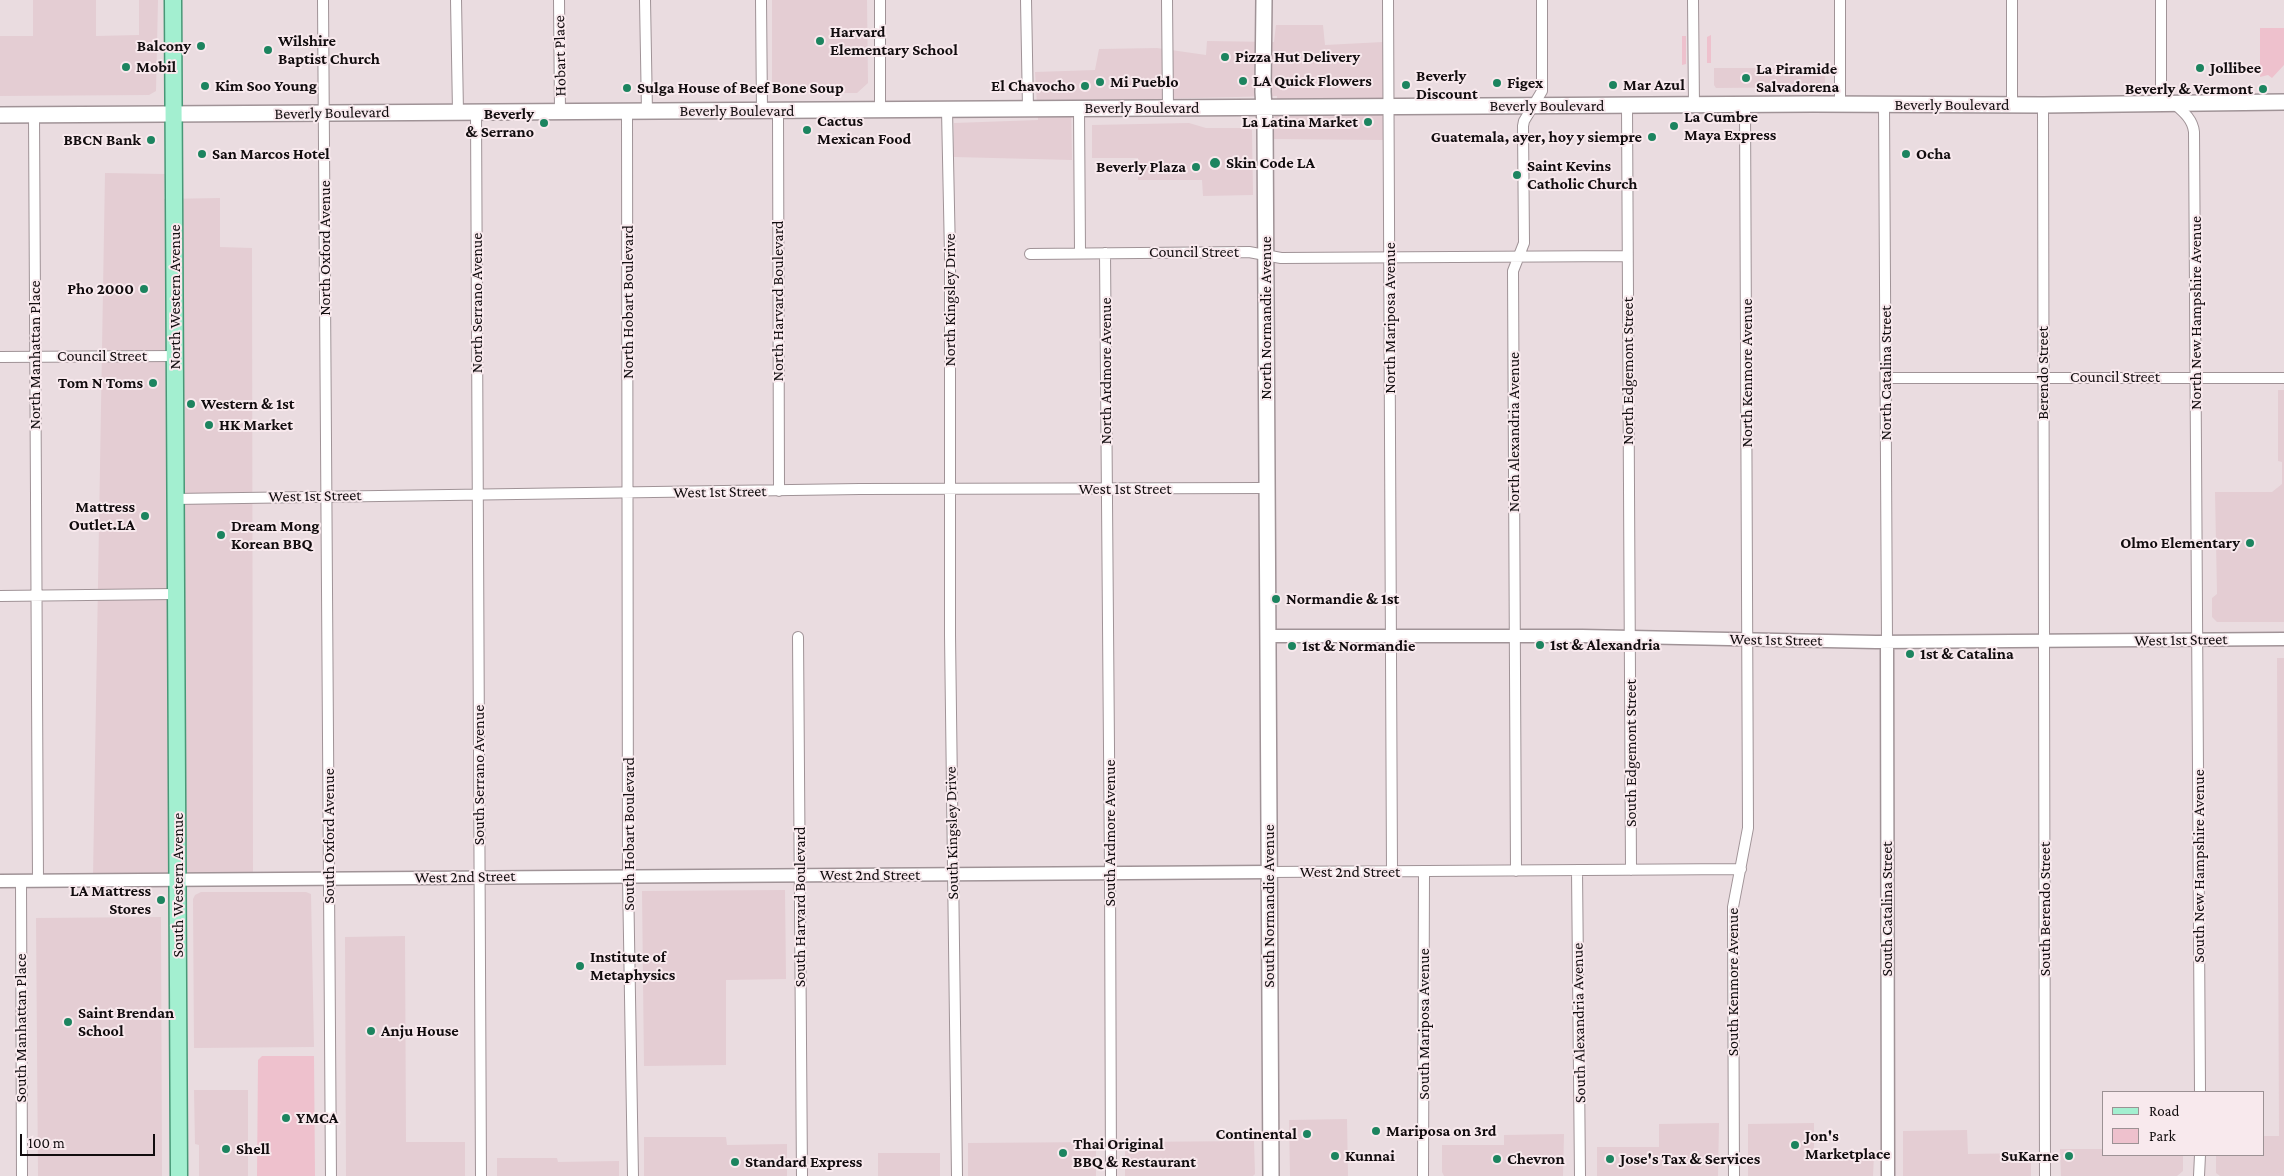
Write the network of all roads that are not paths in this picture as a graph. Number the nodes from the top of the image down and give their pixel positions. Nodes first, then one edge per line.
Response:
1 (173, 0) edge
2 (323, 0) edge
3 (456, 0) edge
4 (559, 0) edge
5 (645, 0) edge
6 (761, 0) edge
7 (880, 0) edge
8 (1026, 0) edge
9 (1167, 0) edge
10 (1264, 0) edge
11 (1388, 0) edge
12 (1542, 0) edge
13 (1693, 0) edge
14 (1840, 0) edge
15 (2012, 0) edge
16 (2161, 0) edge
17 (2284, 102) edge
18 (2174, 103) junction
19 (1840, 104) junction
20 (1745, 105) junction
21 (1884, 105) junction
22 (2012, 105) junction
23 (2043, 105) junction
24 (1533, 106) junction
25 (1627, 106) junction
26 (1694, 106) junction
27 (1388, 107) junction
28 (1264, 108) junction
29 (1028, 109) junction
30 (1079, 109) junction
31 (1168, 109) junction
32 (880, 110) junction
33 (947, 110) junction
34 (762, 111) junction
35 (778, 111) junction
36 (458, 112) junction
37 (476, 112) junction
38 (560, 112) junction
39 (627, 112) junction
40 (647, 112) junction
41 (324, 113) junction
42 (174, 114) junction
43 (0, 115) edge
44 (34, 115) junction
45 (1080, 253) junction
46 (1104, 253) junction
47 (1030, 254) dead end
48 (1266, 255) junction
49 (1520, 256) junction
50 (1627, 256) junction
51 (1389, 257) junction
52 (175, 356) junction
53 (0, 357) edge
54 (34, 357) junction
55 (2196, 377) junction
56 (1886, 378) junction
57 (2043, 378) junction
58 (2284, 378) edge
59 (1266, 488) junction
60 (950, 490) junction
61 (1106, 490) junction
62 (779, 491) junction
63 (628, 493) junction
64 (479, 494) junction
65 (327, 496) junction
66 (174, 499) junction
67 (175, 594) junction
68 (0, 596) edge
69 (38, 596) junction
70 (1515, 635) junction
71 (1267, 636) junction
72 (1392, 636) junction
73 (798, 637) dead end
74 (1630, 637) junction
75 (2197, 639) junction
76 (2284, 639) edge
77 (1747, 640) junction
78 (2044, 641) junction
79 (1886, 642) junction
80 (1741, 869) junction
81 (1577, 870) junction
82 (1631, 870) junction
83 (1392, 871) junction
84 (1424, 871) junction
85 (1516, 871) junction
86 (1110, 872) junction
87 (1269, 872) junction
88 (952, 875) junction
89 (479, 876) junction
90 (800, 876) junction
91 (628, 877) junction
92 (330, 879) junction
93 (0, 880) edge
94 (21, 880) junction
95 (38, 880) junction
96 (178, 881) junction
97 (2200, 1091) edge
98 (2200, 1156) edge
99 (22, 1176) edge
100 (179, 1176) edge
101 (332, 1176) edge
102 (481, 1176) edge
103 (633, 1176) edge
104 (802, 1176) edge
105 (957, 1176) edge
106 (1111, 1176) edge
107 (1271, 1176) edge
108 (1423, 1176) edge
109 (1580, 1176) edge
110 (1734, 1176) edge
111 (1888, 1176) edge
112 (2045, 1176) edge
113 (2200, 1176) edge

1 - 42 main road, North Western Avenue
2 - 41 street, North Oxford Avenue
3 - 36 street
4 - 38 street, Hobart Place
5 - 40 street
6 - 34 street
7 - 32 street
8 - 29 street
9 - 31 street
10 - 28 main road, North Normandie Avenue
11 - 27 street, North Mariposa Avenue
12 - 24 street, North Alexandria Avenue
13 - 26 street
14 - 19 street
15 - 22 street
16 - 18 street, North New Hampshire Avenue
17 - 18 main road, Beverly Boulevard
18 - 23 main road, Beverly Boulevard
18 - 55 street, North New Hampshire Avenue
19 - 20 main road, Beverly Boulevard
19 - 21 main road, Beverly Boulevard
20 - 26 main road, Beverly Boulevard
20 - 77 street, North Kenmore Avenue
21 - 22 main road, Beverly Boulevard
21 - 56 street, North Catalina Street
22 - 23 main road, Beverly Boulevard
23 - 57 street, Berendo Street
24 - 25 main road, Beverly Boulevard
24 - 27 main road, Beverly Boulevard
24 - 49 street, North Alexandria Avenue
25 - 26 main road, Beverly Boulevard
25 - 50 street, North Edgemont Street
27 - 28 main road, Beverly Boulevard
27 - 51 street, North Mariposa Avenue
28 - 31 main road, Beverly Boulevard
28 - 48 main road, North Normandie Avenue
29 - 30 main road, Beverly Boulevard
29 - 33 main road, Beverly Boulevard
30 - 31 main road, Beverly Boulevard
30 - 45 street
32 - 33 main road, Beverly Boulevard
32 - 35 main road, Beverly Boulevard
33 - 60 street, North Kingsley Drive
34 - 35 main road, Beverly Boulevard
34 - 40 main road, Beverly Boulevard
35 - 62 street, North Harvard Boulevard
36 - 37 main road, Beverly Boulevard
36 - 41 main road, Beverly Boulevard
37 - 38 main road, Beverly Boulevard
37 - 64 street, North Serrano Avenue
38 - 39 main road, Beverly Boulevard
39 - 40 main road, Beverly Boulevard
39 - 63 street, North Hobart Boulevard
41 - 42 main road, Beverly Boulevard
41 - 65 street, North Oxford Avenue
42 - 44 main road, Beverly Boulevard
42 - 52 main road, North Western Avenue
43 - 44 main road, Beverly Boulevard
44 - 54 street, North Manhattan Place
45 - 46 street, Council Street
45 - 47 street, Council Street
46 - 48 street, Council Street
46 - 61 street, North Ardmore Avenue
48 - 51 street, Council Street
48 - 59 main road, North Normandie Avenue
49 - 50 street, Council Street
49 - 51 street, Council Street
49 - 70 street, North Alexandria Avenue
50 - 74 street, North Edgemont Street
51 - 72 street, North Mariposa Avenue
52 - 54 street, Council Street
52 - 66 main road, North Western Avenue
53 - 54 street, Council Street
54 - 69 street, North Manhattan Place
55 - 57 street, Council Street
55 - 58 street, Council Street
55 - 75 street, North New Hampshire Avenue
56 - 57 street, Council Street
56 - 79 street, North Catalina Street
57 - 78 street, Berendo Street
59 - 61 street, West 1st Street
59 - 71 main road, North Normandie Avenue
60 - 61 street, West 1st Street
60 - 62 street, West 1st Street
60 - 88 street, South Kingsley Drive
61 - 86 street, South Ardmore Avenue
62 - 63 street, West 1st Street
63 - 64 street, West 1st Street
63 - 91 street, South Hobart Boulevard
64 - 65 street, West 1st Street
64 - 89 street, South Serrano Avenue
65 - 66 street, West 1st Street
65 - 92 street, South Oxford Avenue
66 - 67 main road, North Western Avenue
67 - 69 street
67 - 96 main road, South Western Avenue
68 - 69 street
69 - 95 street
70 - 72 street, West 1st Street
70 - 74 street, West 1st Street
70 - 85 street, North Alexandria Avenue
71 - 72 street, West 1st Street
71 - 87 main road, South Normandie Avenue
72 - 83 street
73 - 90 street, South Harvard Boulevard
74 - 77 street, West 1st Street
74 - 82 street, South Edgemont Street
75 - 76 street, West 1st Street
75 - 78 street, West 1st Street
75 - 97 street, South New Hampshire Avenue
77 - 79 street, West 1st Street
77 - 80 street, South Kenmore Avenue
78 - 79 street, West 1st Street
78 - 112 street, South Berendo Street
79 - 111 street, South Catalina Street
80 - 82 street, West 2nd Street
80 - 110 street, South Kenmore Avenue
81 - 82 street, West 2nd Street
81 - 85 street, West 2nd Street
81 - 109 street, South Alexandria Avenue
83 - 84 street, West 2nd Street
83 - 87 street, West 2nd Street
84 - 85 street, West 2nd Street
84 - 108 street, South Mariposa Avenue
86 - 87 street, West 2nd Street
86 - 88 street, West 2nd Street
86 - 106 street, South Ardmore Avenue
87 - 107 main road, South Normandie Avenue
88 - 90 street, West 2nd Street
88 - 105 street, South Kingsley Drive
89 - 91 street, West 2nd Street
89 - 92 street, West 2nd Street
89 - 102 street, South Serrano Avenue
90 - 91 street, West 2nd Street
90 - 104 street, South Harvard Boulevard
91 - 103 street, South Hobart Boulevard
92 - 96 street, West 2nd Street
92 - 101 street, South Oxford Avenue
93 - 94 street, West 2nd Street
94 - 95 street, West 2nd Street
94 - 99 street, South Manhattan Place
95 - 96 street, West 2nd Street
96 - 100 main road, South Western Avenue
98 - 113 street

